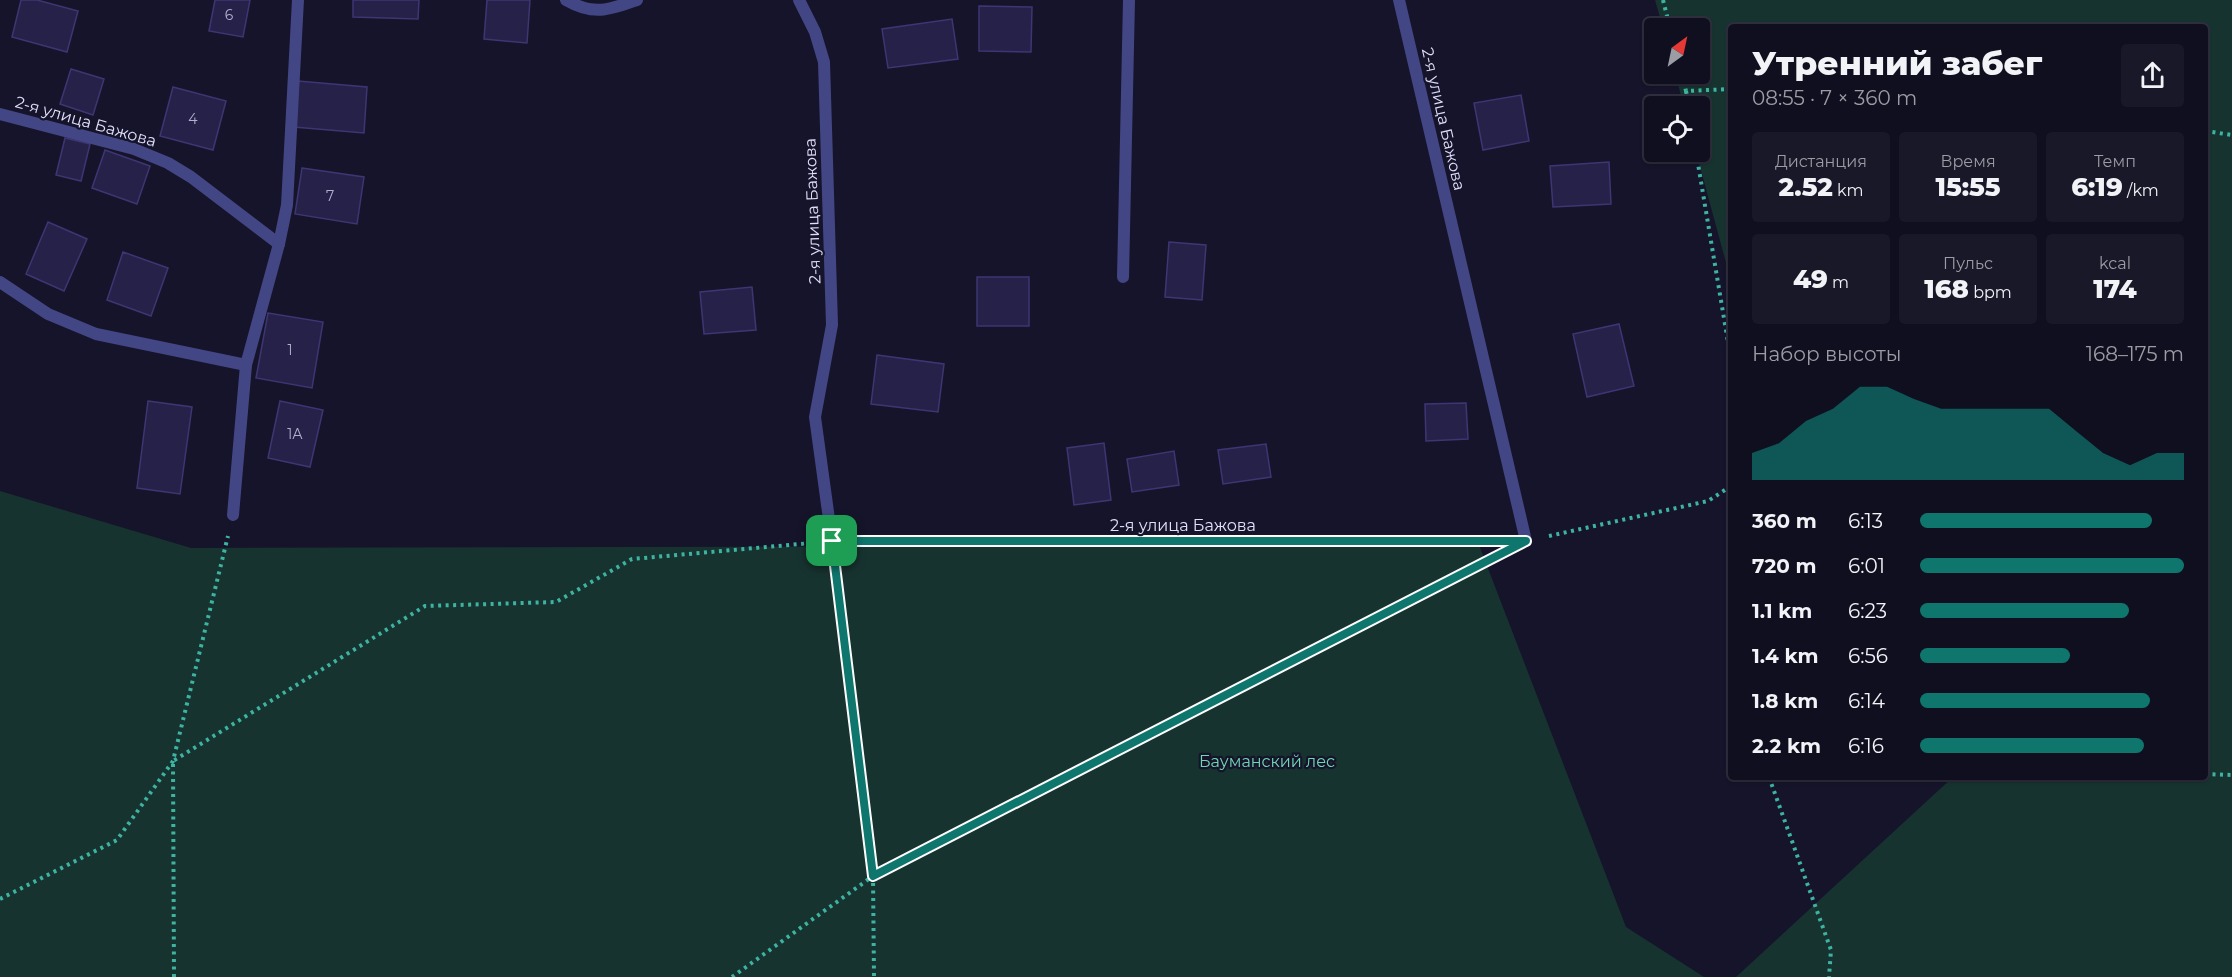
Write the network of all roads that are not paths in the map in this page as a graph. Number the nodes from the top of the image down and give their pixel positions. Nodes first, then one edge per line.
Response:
1 (298, 0) edge
2 (566, 0) edge
3 (637, 0) edge
4 (799, 0) edge
5 (1129, 0) edge
6 (1399, 0) edge
7 (0, 114) edge
8 (279, 244) junction
9 (1123, 277) dead end
10 (0, 282) edge
11 (246, 364) junction
12 (233, 515) road end

1 - 8 street
2 - 3 street
4 - 6 street, 2-я улица Бажова
5 - 9 street
7 - 8 street, 2-я улица Бажова
8 - 11 street
10 - 11 street
11 - 12 street

